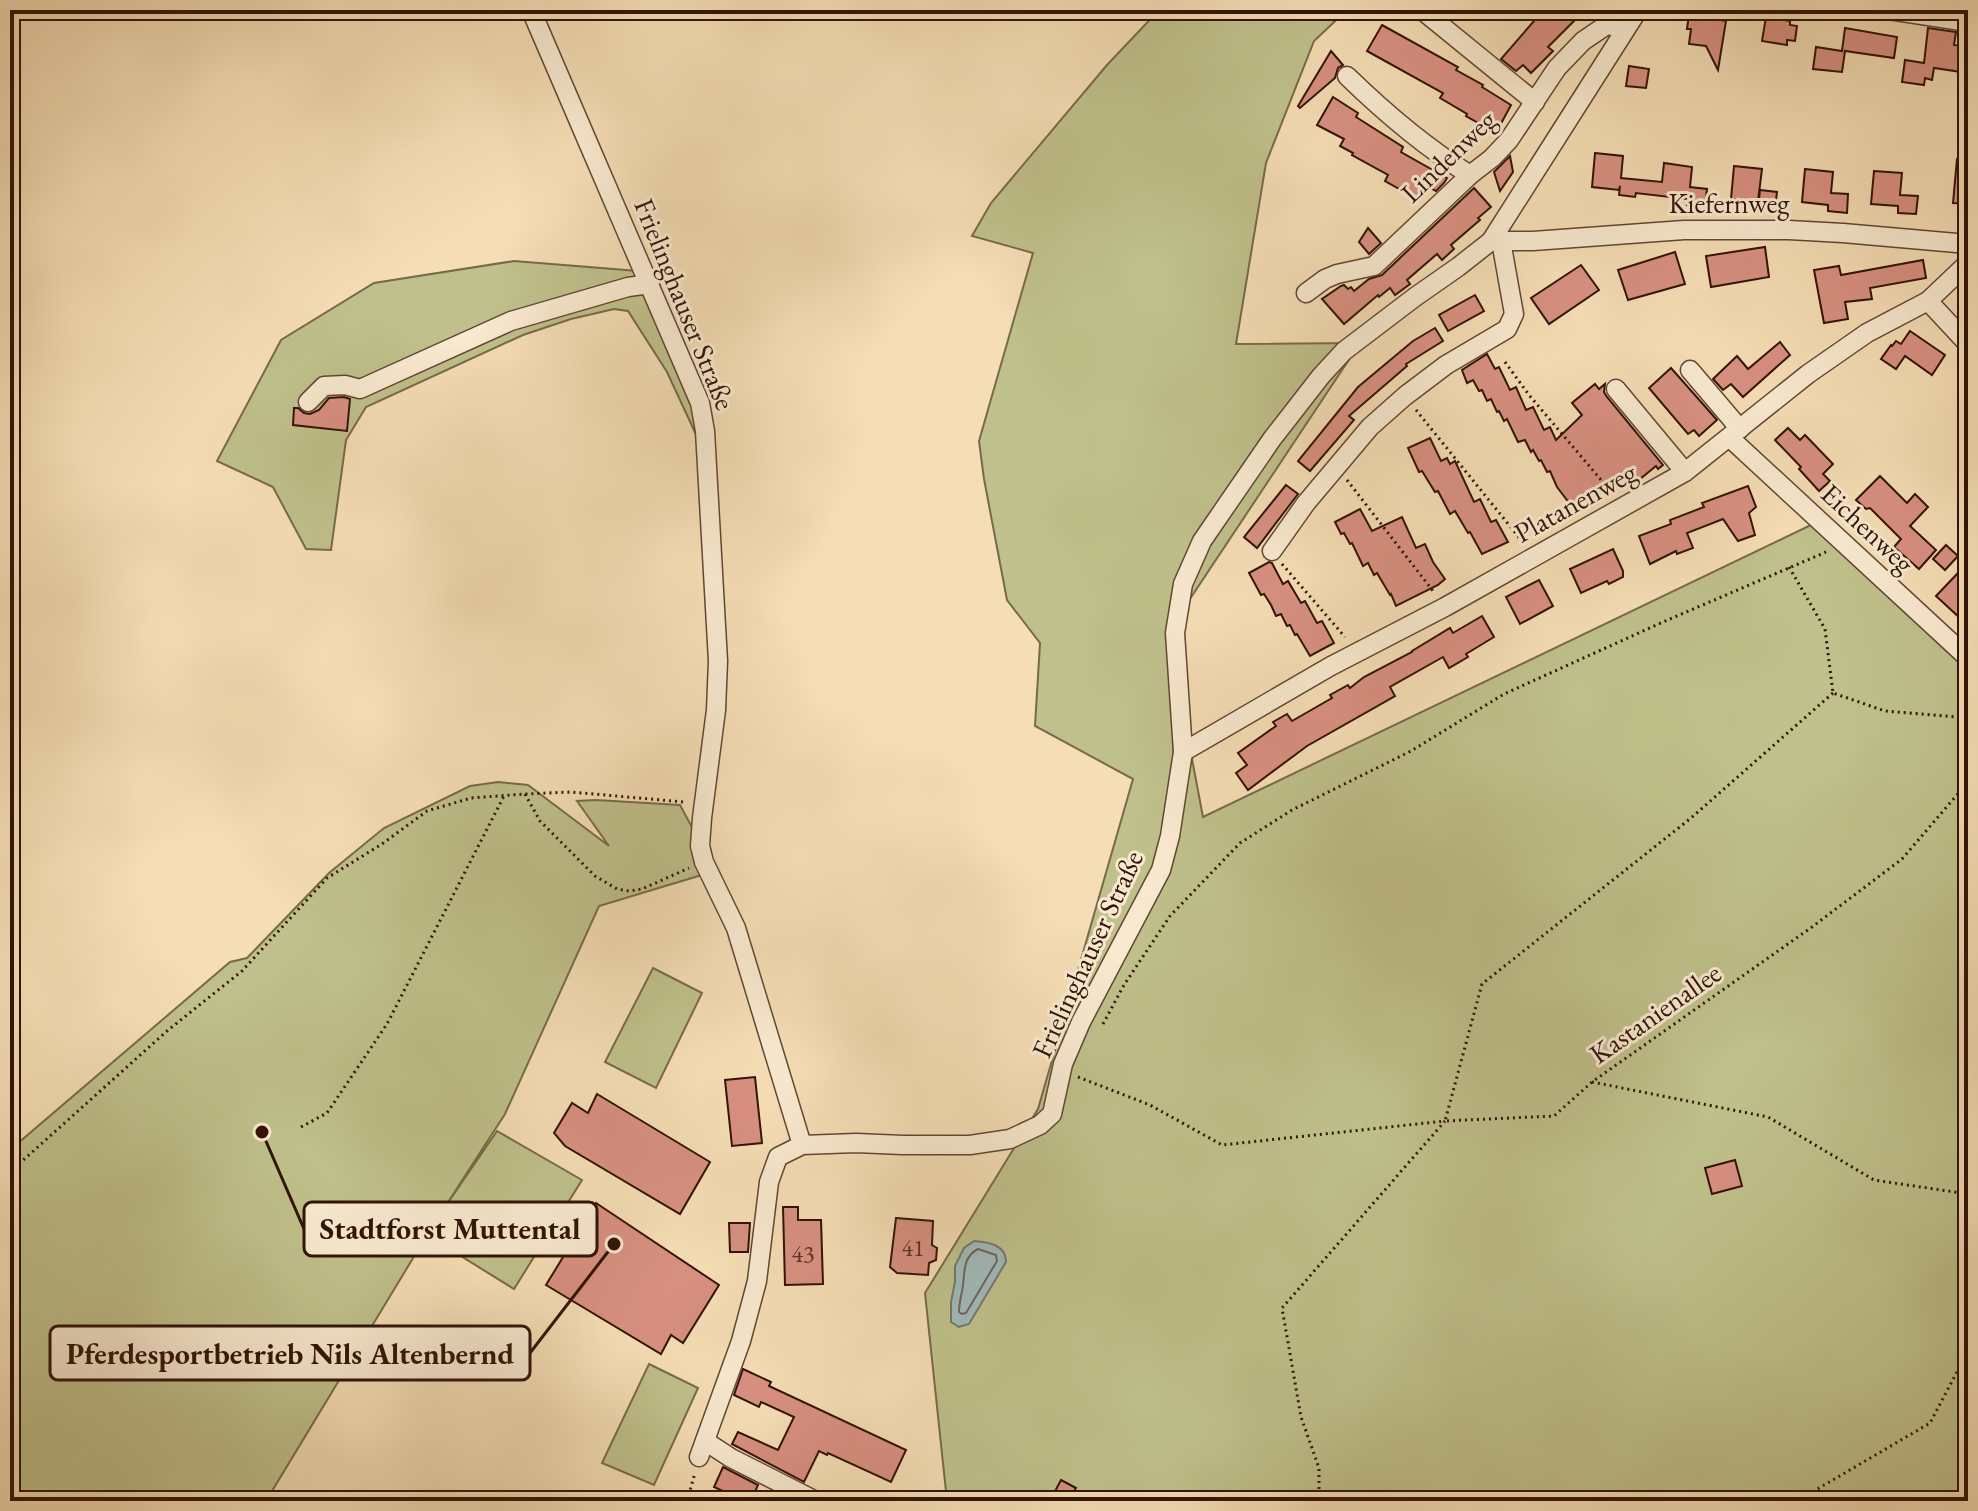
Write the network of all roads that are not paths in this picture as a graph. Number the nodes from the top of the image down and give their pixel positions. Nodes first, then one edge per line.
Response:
1 (531, 10) edge
2 (1422, 10) edge
3 (1638, 10) edge
4 (1889, 10) edge
5 (1968, 22) edge
6 (1624, 31) junction
7 (1347, 76) dead end
8 (1535, 102) junction
9 (1470, 175) junction
10 (1496, 241) junction
11 (1968, 244) edge
12 (1968, 263) edge
13 (650, 284) junction
14 (1306, 293) dead end
15 (1928, 301) junction
16 (1968, 344) edge
17 (1690, 370) dead end
18 (1616, 389) dead end
19 (308, 402) dead end
20 (1735, 433) junction
21 (1685, 472) junction
22 (1272, 551) road end
23 (1968, 658) edge
24 (1183, 752) junction
25 (802, 1145) junction
26 (816, 1501) edge

1 - 13 street, Frielinghauser Straße
2 - 8 street
3 - 6 street, Frielinghauser Straße
4 - 5 street
6 - 8 street, Lindenweg
6 - 10 street, Frielinghauser Straße
7 - 9 street
8 - 9 street, Lindenweg
9 - 14 street, Lindenweg
10 - 11 street, Kiefernweg
10 - 22 street
10 - 24 street, Frielinghauser Straße
12 - 15 street, Platanenweg
13 - 19 street
13 - 25 street, Frielinghauser Straße
15 - 16 street
15 - 20 street, Platanenweg
17 - 20 street, Eichenweg
18 - 21 street
20 - 21 street, Platanenweg
20 - 23 street, Eichenweg
21 - 24 street, Platanenweg
24 - 25 street, Frielinghauser Straße
25 - 26 street

